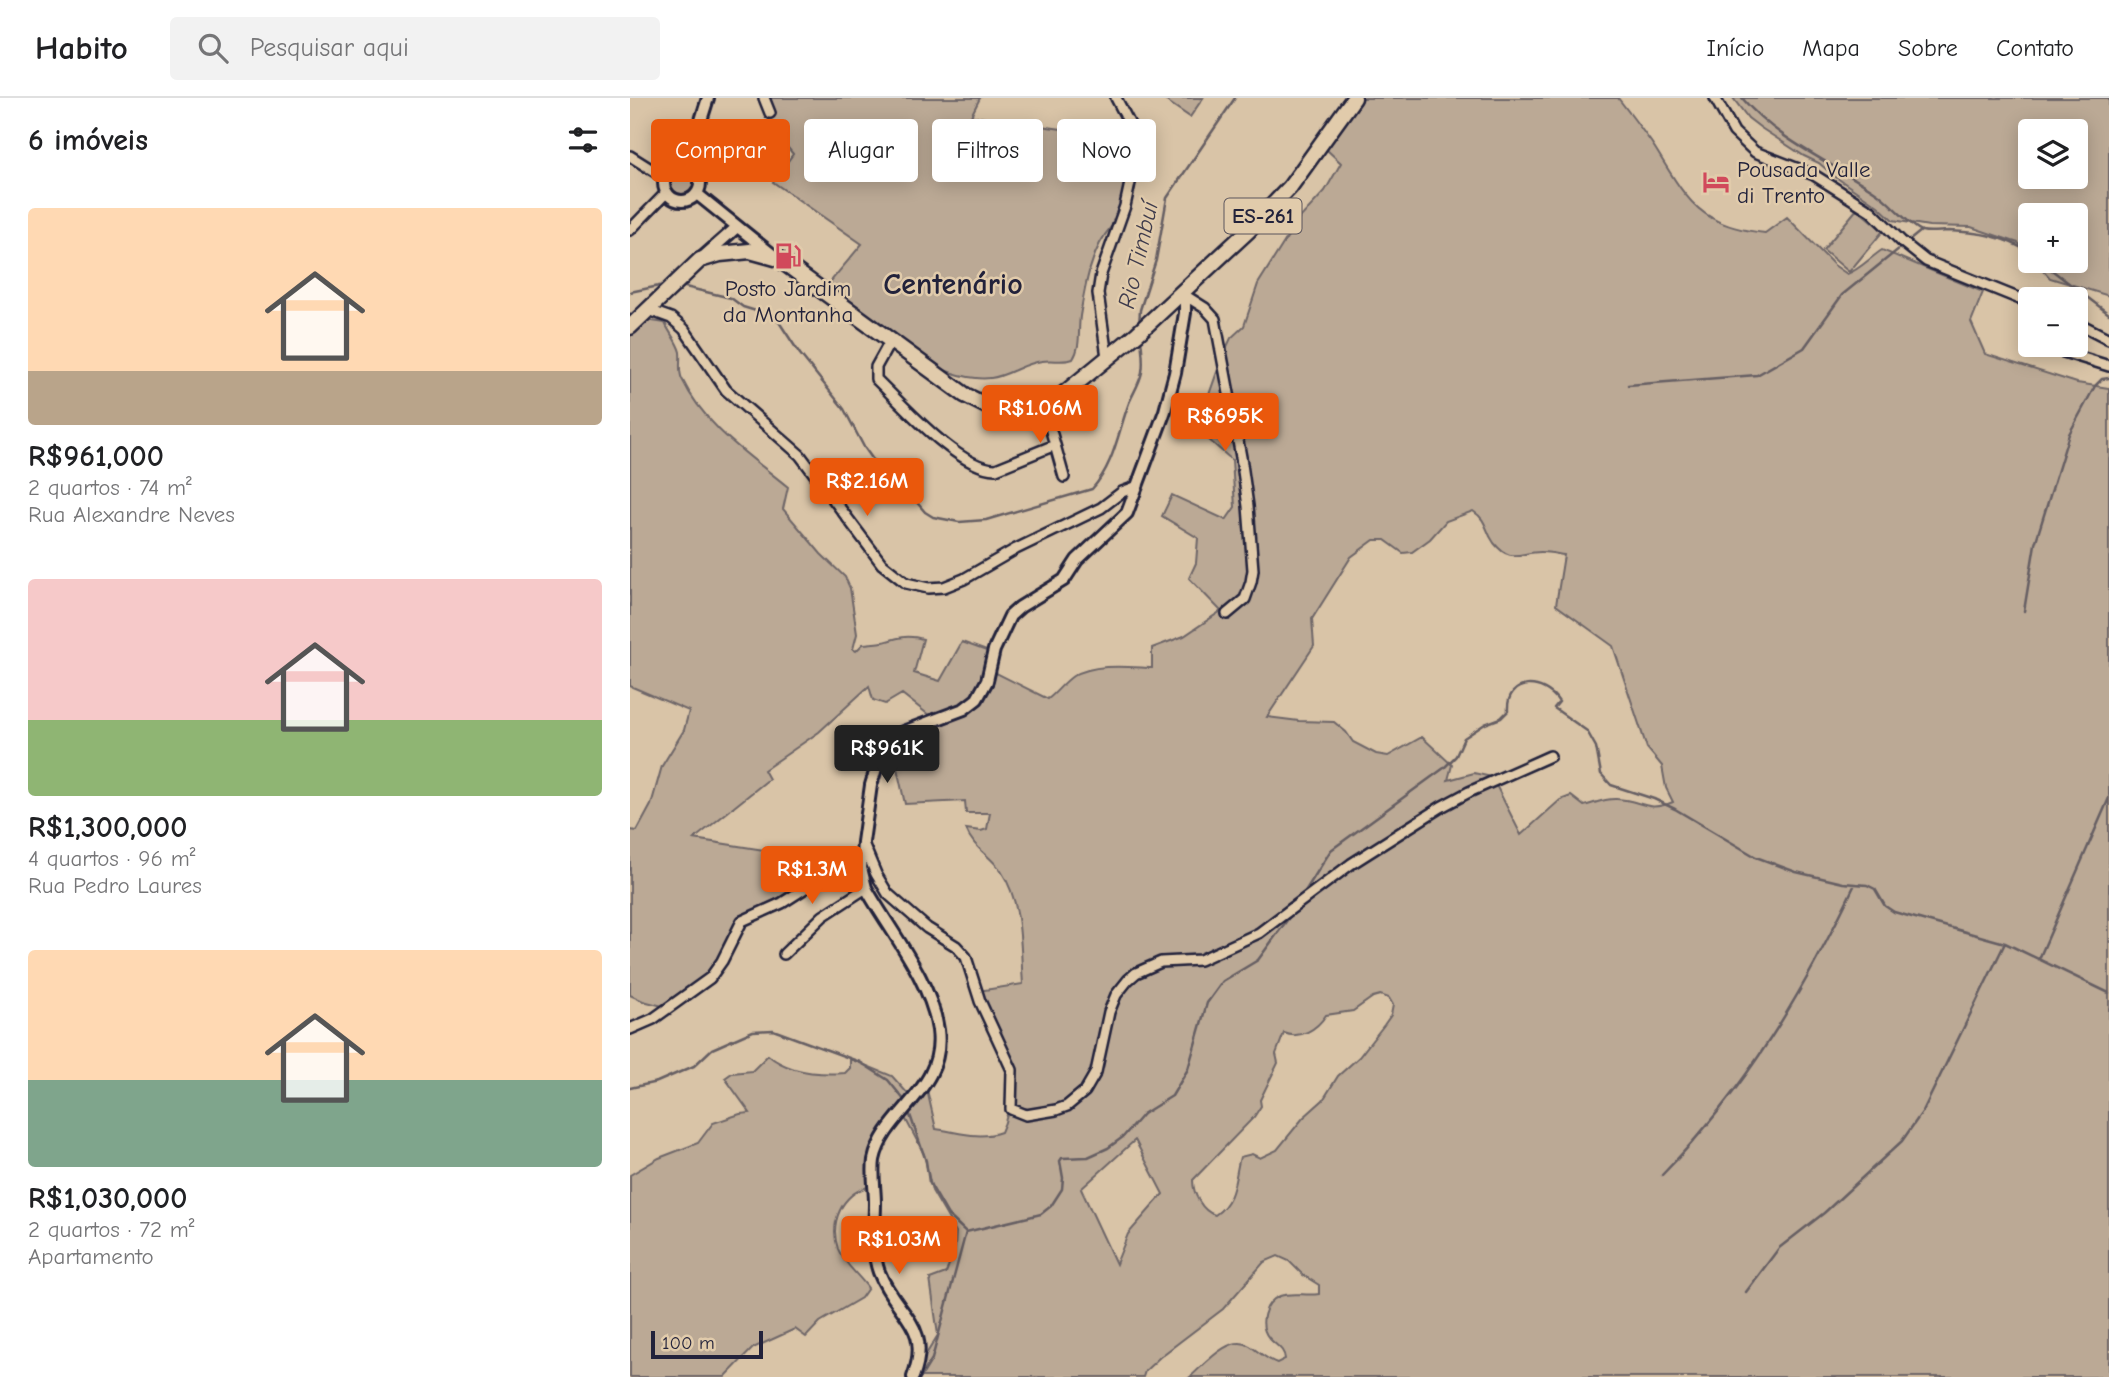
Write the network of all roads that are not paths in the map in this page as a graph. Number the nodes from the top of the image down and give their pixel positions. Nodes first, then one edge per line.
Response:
1 (708, 98) edge
2 (764, 98) edge
3 (1116, 98) edge
4 (1353, 98) edge
5 (1715, 98) edge
6 (770, 113) dead end
7 (701, 119) edge
8 (630, 156) edge
9 (651, 169) edge
10 (666, 182) edge
11 (700, 182) edge
12 (667, 192) junction
13 (697, 194) junction
14 (737, 227) junction
15 (630, 230) edge
16 (779, 259) junction
17 (700, 260) junction
18 (1185, 292) junction
19 (2018, 298) edge
20 (646, 309) junction
21 (630, 327) edge
22 (2088, 328) edge
23 (2109, 339) edge
24 (891, 340) junction
25 (1107, 357) junction
26 (2080, 357) edge
27 (2109, 366) edge
28 (1044, 406) junction
29 (1055, 445) junction
30 (1064, 477) dead end
31 (1138, 486) junction
32 (1227, 614) dead end
33 (1550, 756) dead end
34 (863, 842) junction
35 (861, 856) junction
36 (866, 888) junction
37 (784, 954) dead end
38 (630, 1029) edge
39 (914, 1377) edge

1 - 7 street
2 - 6 street
3 - 25 street
4 - 18 main road, ES-261
5 - 19 street
8 - 9 street
10 - 12 street
11 - 13 street
12 - 13 street
12 - 15 street
13 - 14 street
14 - 16 street
14 - 17 street
16 - 17 main road, ES-261
16 - 24 main road, ES-261
17 - 20 main road
18 - 25 main road, ES-261
18 - 31 street
18 - 32 street
20 - 21 main road
20 - 31 street
22 - 23 street
24 - 28 main road, ES-261
24 - 29 street
25 - 28 main road, ES-261
26 - 27 street
28 - 29 street
29 - 30 street
31 - 34 street
33 - 34 street
34 - 35 street
35 - 36 street
35 - 38 street
36 - 37 street
36 - 39 street

